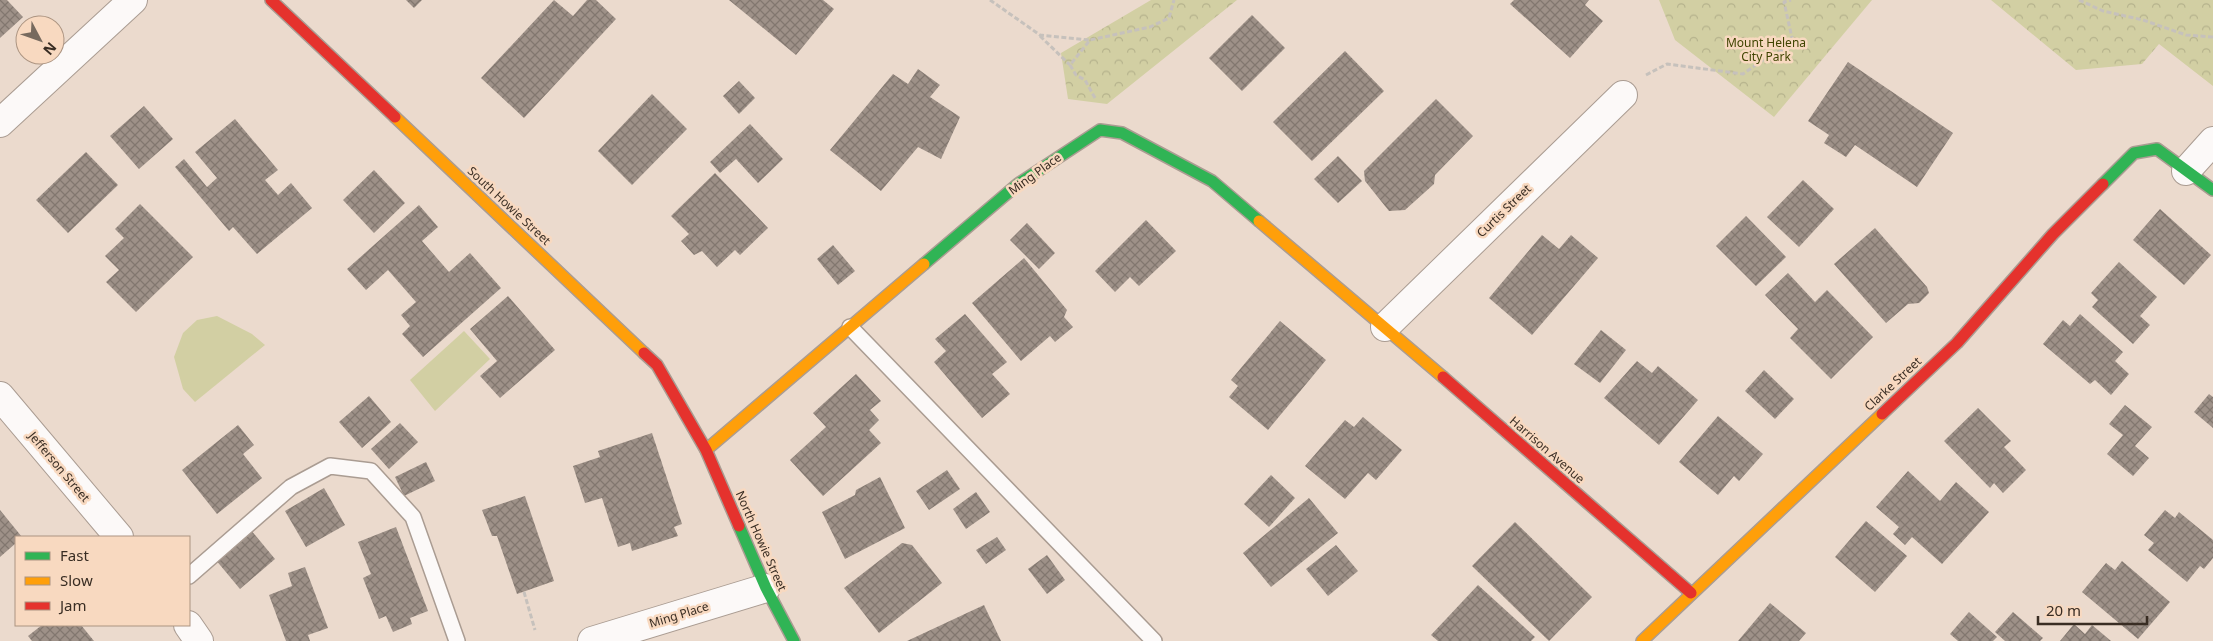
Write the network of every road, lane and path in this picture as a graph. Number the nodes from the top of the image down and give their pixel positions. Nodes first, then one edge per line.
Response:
1 (133, 0) edge
2 (272, 0) edge
3 (990, 0) edge
4 (1174, 0) edge
5 (1791, 0) edge
6 (2079, 0) edge
7 (1784, 1) edge
8 (1040, 35) junction
9 (2213, 38) edge
10 (1090, 40) junction
11 (1070, 65) junction
12 (1623, 95) joint
13 (0, 123) edge
14 (1100, 130) junction
15 (2213, 141) edge
16 (2186, 171) junction
17 (2213, 190) edge
18 (850, 327) junction
19 (1385, 327) junction
20 (0, 396) edge
21 (706, 450) junction
22 (118, 536) edge
23 (190, 575) edge
24 (766, 588) junction
25 (524, 592) dead end
26 (1691, 593) junction
27 (189, 626) edge
28 (535, 630) dead end
29 (200, 641) edge
30 (458, 641) edge
31 (592, 641) edge
32 (794, 641) edge
33 (1154, 641) edge
34 (1642, 641) edge

1 - 13 street
2 - 21 street, South Howie Street
3 - 8 path
4 - 10 path
5 - 7 path
6 - 9 path
7 - 12 path
8 - 10 path
8 - 11 path
10 - 11 path
11 - 14 path
12 - 19 street, Curtis Street
14 - 18 street, Ming Place
14 - 19 street
15 - 16 street
16 - 17 street
16 - 26 street, Clarke Street
18 - 21 street, Ming Place
18 - 33 lane
19 - 26 street, Harrison Avenue
20 - 22 street, Jefferson Street
21 - 24 street, North Howie Street
23 - 30 lane
24 - 31 street, Ming Place
24 - 32 street, North Howie Street
25 - 28 path
26 - 34 street, Clarke Street
27 - 29 street

